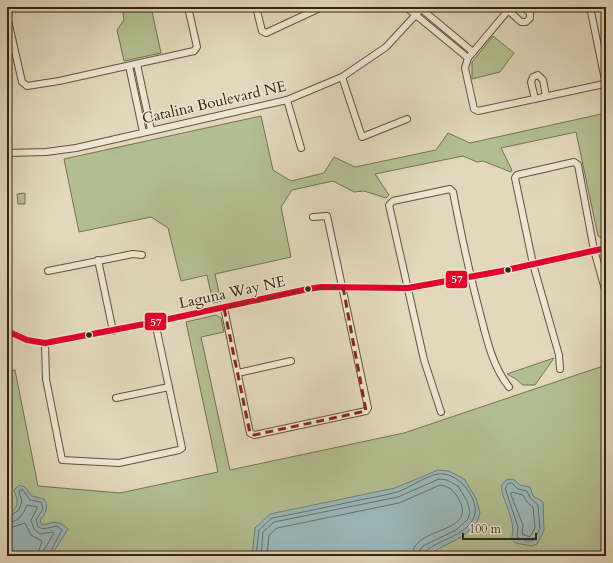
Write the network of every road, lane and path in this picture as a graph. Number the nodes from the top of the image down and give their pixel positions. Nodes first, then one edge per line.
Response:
1 (188, 7) edge
2 (256, 7) edge
3 (320, 7) edge
4 (406, 7) edge
5 (524, 7) edge
6 (590, 7) edge
7 (421, 8) edge
8 (510, 9) edge
9 (416, 14) junction
10 (7, 16) edge
11 (472, 52) junction
12 (468, 58) junction
13 (137, 64) junction
14 (129, 66) junction
15 (342, 77) junction
16 (546, 96) junction
17 (535, 99) junction
18 (287, 100) junction
19 (407, 119) dead end
20 (151, 130) junction
21 (143, 132) junction
22 (301, 148) dead end
23 (7, 153) edge
24 (313, 217) dead end
25 (606, 248) edge
26 (594, 250) junction
27 (142, 255) dead end
28 (98, 260) junction
29 (533, 264) junction
30 (48, 270) dead end
31 (470, 277) junction
32 (343, 287) junction
33 (408, 288) junction
34 (606, 293) edge
35 (224, 308) junction
36 (155, 322) junction
37 (113, 330) junction
38 (7, 331) edge
39 (45, 344) junction
40 (291, 361) dead end
41 (560, 369) dead end
42 (238, 373) junction
43 (168, 387) junction
44 (509, 387) dead end
45 (116, 398) dead end
46 (441, 412) dead end

1 - 13 street
2 - 3 street
4 - 9 street
5 - 8 street
6 - 16 street
7 - 9 street, Catalina Boulevard NE
7 - 11 street
8 - 11 street
9 - 12 street
9 - 15 street, Catalina Boulevard NE
10 - 14 street
11 - 12 street
12 - 17 street
13 - 14 street
13 - 20 street
14 - 21 street
15 - 18 street, Catalina Boulevard NE
15 - 19 street
16 - 17 street
16 - 17 street
18 - 20 street, Catalina Boulevard NE
18 - 22 street
20 - 21 street, Catalina Boulevard NE
21 - 23 street, Catalina Boulevard NE
24 - 32 street
25 - 26 street, Laguna Way NE
26 - 29 street, Laguna Way NE
26 - 29 street
26 - 34 street
27 - 28 street
28 - 30 street
28 - 37 street
29 - 31 street, Laguna Way NE
29 - 41 street
31 - 33 street, Laguna Way NE
31 - 33 street
31 - 44 street
32 - 33 street, Laguna Way NE
32 - 35 street, Laguna Way NE
32 - 42 street
33 - 46 street
35 - 36 street, Laguna Way NE
35 - 42 street
36 - 37 street, Laguna Way NE
36 - 43 street
37 - 39 street, Laguna Way NE
38 - 39 street, Laguna Way NE
39 - 43 street
40 - 42 street
43 - 45 street

